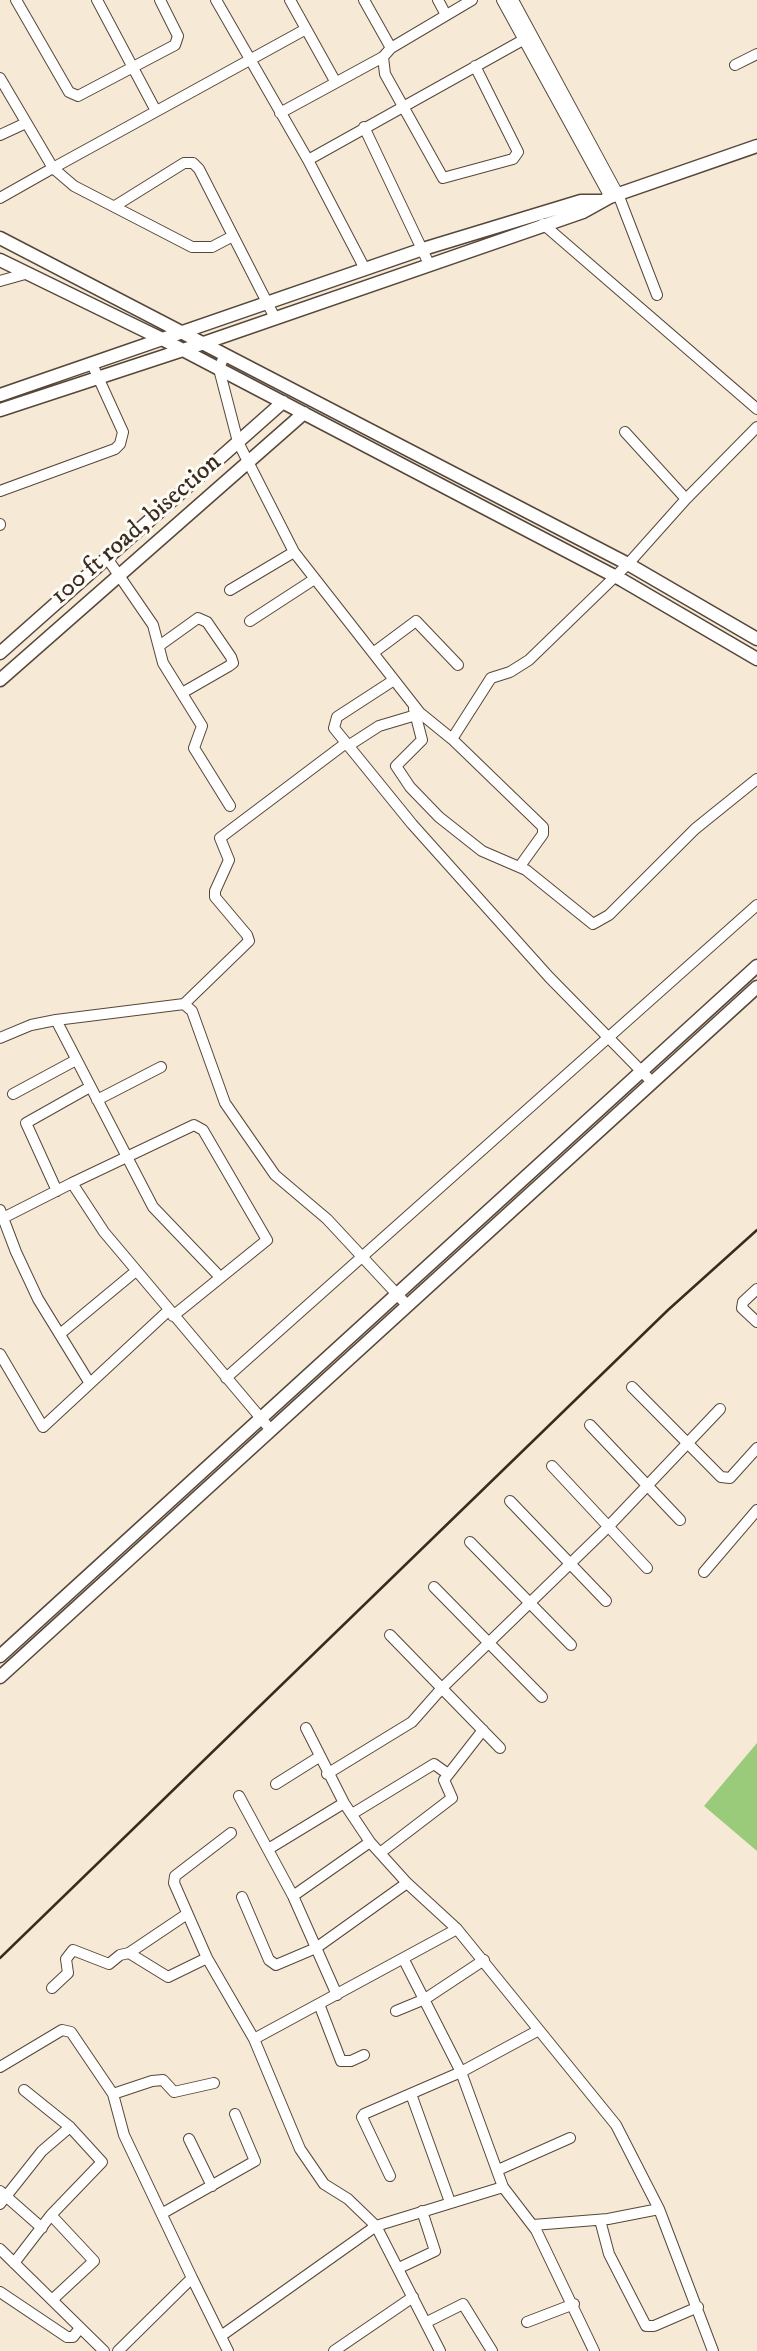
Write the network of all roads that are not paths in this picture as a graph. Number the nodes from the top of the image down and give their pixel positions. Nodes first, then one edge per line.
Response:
1 (16, 0) edge
2 (97, 0) edge
3 (160, 0) edge
4 (216, 0) edge
5 (290, 0) edge
6 (364, 0) edge
7 (438, 0) edge
8 (472, 0) edge
9 (502, 0) edge
10 (513, 0) edge
11 (446, 15) junction
12 (306, 29) junction
13 (523, 40) junction
14 (391, 48) junction
15 (757, 54) edge
16 (383, 57) junction
17 (250, 61) junction
18 (735, 65) dead end
19 (475, 66) junction
20 (134, 69) junction
21 (0, 78) edge
22 (335, 81) junction
23 (404, 104) junction
24 (156, 111) junction
25 (280, 113) junction
26 (26, 123) junction
27 (364, 127) junction
28 (0, 135) edge
29 (757, 146) edge
30 (308, 160) junction
31 (52, 168) junction
32 (610, 197) junction
33 (0, 198) edge
34 (115, 206) junction
35 (543, 224) junction
36 (233, 236) junction
37 (0, 238) edge
38 (423, 249) junction
39 (0, 260) edge
40 (429, 264) junction
41 (365, 269) junction
42 (25, 274) junction
43 (0, 281) edge
44 (657, 295) dead end
45 (268, 305) junction
46 (275, 318) junction
47 (179, 333) junction
48 (162, 339) junction
49 (201, 344) junction
50 (183, 350) junction
51 (224, 356) junction
52 (92, 364) junction
53 (219, 369) junction
54 (97, 377) junction
55 (0, 395) edge
56 (283, 402) junction
57 (757, 409) edge
58 (0, 410) edge
59 (303, 413) junction
60 (757, 427) edge
61 (625, 432) dead end
62 (238, 442) junction
63 (249, 462) junction
64 (0, 491) edge
65 (686, 499) junction
66 (294, 552) junction
67 (107, 558) junction
68 (628, 564) junction
69 (122, 576) junction
70 (614, 577) junction
71 (313, 580) junction
72 (230, 590) dead end
73 (250, 621) dead end
74 (757, 639) edge
75 (159, 646) junction
76 (0, 653) edge
77 (373, 653) junction
78 (757, 659) edge
79 (458, 665) dead end
80 (0, 680) edge
81 (394, 680) junction
82 (182, 693) junction
83 (414, 710) junction
84 (452, 739) junction
85 (347, 745) junction
86 (757, 779) edge
87 (230, 806) dead end
88 (520, 866) junction
89 (757, 905) edge
90 (757, 966) edge
91 (757, 986) edge
92 (184, 1004) junction
93 (56, 1020) junction
94 (0, 1038) edge
95 (609, 1038) junction
96 (76, 1060) junction
97 (161, 1067) dead end
98 (642, 1072) junction
99 (652, 1082) junction
100 (90, 1087) junction
101 (13, 1094) dead end
102 (97, 1100) junction
103 (127, 1156) junction
104 (72, 1183) junction
105 (57, 1191) junction
106 (1, 1214) edge
107 (361, 1255) junction
108 (136, 1271) junction
109 (220, 1277) junction
110 (757, 1289) edge
111 (396, 1293) junction
112 (407, 1304) junction
113 (171, 1313) junction
114 (757, 1322) edge
115 (60, 1334) junction
116 (0, 1354) edge
117 (226, 1378) junction
118 (89, 1382) junction
119 (632, 1387) dead end
120 (720, 1409) dead end
121 (265, 1424) junction
122 (590, 1424) dead end
123 (688, 1445) junction
124 (757, 1448) edge
125 (552, 1466) dead end
126 (648, 1484) junction
127 (510, 1501) dead end
128 (757, 1510) edge
129 (680, 1520) dead end
130 (607, 1528) junction
131 (471, 1542) dead end
132 (570, 1565) junction
133 (647, 1568) dead end
134 (704, 1572) dead end
135 (435, 1587) dead end
136 (606, 1601) dead end
137 (529, 1604) junction
138 (43, 1616) junction
139 (54, 1627) junction
140 (390, 1635) dead end
141 (488, 1644) junction
142 (571, 1645) dead end
143 (0, 1656) edge
144 (0, 1677) edge
145 (442, 1688) junction
146 (542, 1698) dead end
147 (306, 1728) dead end
148 (483, 1730) junction
149 (500, 1748) dead end
150 (319, 1757) junction
151 (327, 1774) junction
152 (448, 1774) junction
153 (276, 1784) dead end
154 (239, 1796) dead end
155 (344, 1803) junction
156 (352, 1814) junction
157 (231, 1833) dead end
158 (370, 1842) junction
159 (270, 1849) junction
160 (380, 1853) junction
161 (407, 1883) junction
162 (293, 1896) junction
163 (242, 1897) dead end
164 (187, 1914) junction
165 (457, 1929) junction
166 (316, 1948) junction
167 (130, 1953) junction
168 (207, 1958) junction
169 (404, 1960) junction
170 (484, 1960) junction
171 (52, 1989) dead end
172 (337, 1995) junction
173 (425, 1999) junction
174 (320, 2004) junction
175 (396, 2011) dead end
176 (539, 2030) junction
177 (254, 2039) junction
178 (364, 2055) dead end
179 (0, 2067) edge
180 (461, 2072) junction
181 (214, 2083) dead end
182 (24, 2090) dead end
183 (113, 2094) junction
184 (411, 2094) junction
185 (235, 2115) dead end
186 (70, 2127) junction
187 (570, 2138) dead end
188 (189, 2139) dead end
189 (498, 2170) junction
190 (390, 2176) dead end
191 (212, 2186) junction
192 (503, 2188) junction
193 (2, 2197) edge
194 (450, 2202) junction
195 (659, 2209) junction
196 (422, 2211) junction
197 (163, 2213) junction
198 (51, 2215) junction
199 (600, 2220) junction
200 (376, 2225) junction
201 (533, 2225) junction
202 (41, 2228) junction
203 (0, 2249) edge
204 (14, 2263) junction
205 (399, 2268) junction
206 (192, 2278) junction
207 (0, 2292) edge
208 (413, 2297) junction
209 (52, 2300) junction
210 (574, 2304) junction
211 (698, 2307) junction
212 (427, 2322) junction
213 (527, 2322) dead end
214 (80, 2328) junction
215 (221, 2336) junction
216 (438, 2350) edge
217 (104, 2351) edge
218 (118, 2351) edge
219 (228, 2351) edge
220 (334, 2351) edge
221 (492, 2351) edge
222 (594, 2351) edge
223 (713, 2351) edge

1 - 20 street
2 - 20 street
3 - 20 street
4 - 17 street
5 - 12 street
6 - 14 street
7 - 11 street
8 - 11 street
9 - 13 street
10 - 32 street
11 - 14 street
12 - 17 street
12 - 22 street
13 - 19 street
13 - 32 street
14 - 16 street
15 - 18 street
16 - 22 street
16 - 23 street
17 - 24 street
17 - 25 street
19 - 23 street
19 - 23 street
20 - 24 street
21 - 26 street
22 - 25 street
23 - 27 street
24 - 31 street
25 - 30 street
26 - 28 street
26 - 31 street
27 - 30 street
27 - 38 street
29 - 32 street
30 - 41 street
31 - 33 street
31 - 34 street
32 - 35 street
32 - 38 street
32 - 44 street
34 - 36 street
34 - 36 street
35 - 40 street
35 - 57 street
36 - 45 street
37 - 47 street
38 - 40 street
38 - 41 street
39 - 42 street
40 - 46 street
41 - 45 street
42 - 43 street
42 - 48 street
45 - 46 street
45 - 47 street
46 - 49 street
47 - 48 street
47 - 49 street
48 - 50 street
48 - 52 street
49 - 50 street
49 - 51 street
50 - 53 street
50 - 54 street
51 - 53 street
51 - 68 street
52 - 54 street
52 - 55 street
53 - 56 street
53 - 62 street
54 - 58 street
54 - 64 street
56 - 59 street
56 - 62 street
59 - 63 street, 100 ft road, bisection
59 - 70 street
60 - 65 street
61 - 65 street
62 - 63 street
62 - 67 street
63 - 66 street
63 - 69 street, 100 ft road, bisection
65 - 68 street
66 - 71 street
66 - 72 street
67 - 69 street
67 - 76 street
68 - 70 street
68 - 74 street
69 - 75 street
69 - 80 street, 100 ft road, bisection
70 - 78 street
70 - 84 street
71 - 73 street
71 - 77 street
75 - 82 street
75 - 82 street
77 - 79 street
77 - 81 street
81 - 83 street
81 - 85 street
82 - 87 street
83 - 84 street
83 - 85 street
83 - 88 street
84 - 88 street
85 - 92 street
85 - 95 street
86 - 88 street
89 - 95 street
90 - 98 street
91 - 99 street
92 - 93 street
92 - 107 street
93 - 94 street
93 - 96 street
95 - 98 street
95 - 107 street
96 - 100 street
96 - 101 street
97 - 102 street
98 - 99 street
98 - 111 street
99 - 112 street
100 - 102 street
100 - 105 street
102 - 103 street
103 - 104 street
103 - 109 street
103 - 109 street
104 - 105 street
104 - 108 street
105 - 106 street
106 - 115 street
107 - 111 street
107 - 117 street
108 - 113 street
108 - 115 street
109 - 113 street
110 - 114 street
111 - 112 street
111 - 121 street
112 - 121 street
113 - 117 street
113 - 118 street
115 - 118 street
116 - 118 street
117 - 121 street
119 - 123 street
120 - 123 street
121 - 138 street
121 - 139 street
122 - 126 street
123 - 124 street
123 - 126 street
125 - 130 street
126 - 129 street
126 - 130 street
127 - 132 street
128 - 134 street
130 - 132 street
130 - 133 street
131 - 137 street
132 - 136 street
132 - 137 street
135 - 141 street
137 - 141 street
137 - 142 street
138 - 139 street
138 - 143 street
139 - 144 street
140 - 145 street
141 - 145 street
141 - 146 street
145 - 148 street
145 - 151 street
147 - 150 street
148 - 149 street
148 - 152 street
150 - 151 street
150 - 153 street
151 - 155 street
152 - 156 street
152 - 160 street
154 - 159 street
155 - 156 street
155 - 159 street
156 - 158 street
157 - 164 street
158 - 160 street
158 - 162 street
159 - 162 street
160 - 161 street
161 - 165 street
161 - 166 street
162 - 166 street
163 - 166 street
164 - 167 street
164 - 168 street
165 - 169 street
165 - 170 street
166 - 172 street
167 - 168 street
167 - 171 street
168 - 177 street
169 - 172 street
169 - 173 street
170 - 173 street
170 - 176 street
172 - 174 street
173 - 175 street
173 - 180 street
174 - 177 street
174 - 178 street
176 - 180 street
176 - 195 street
177 - 200 street
179 - 183 street
180 - 184 street
180 - 189 street
181 - 183 street
182 - 186 street
183 - 197 street
184 - 190 street
184 - 194 street
185 - 191 street
186 - 193 street
186 - 198 street
187 - 189 street
188 - 191 street
189 - 192 street
191 - 197 street
192 - 194 street
192 - 201 street
193 - 202 street
194 - 196 street
195 - 199 street
195 - 211 street
196 - 200 street
196 - 205 street
197 - 206 street
198 - 202 street
198 - 209 street
199 - 201 street
199 - 211 street
200 - 205 street
200 - 215 street
201 - 210 street
202 - 204 street
203 - 204 street
204 - 209 street
205 - 208 street
206 - 215 street
206 - 218 street
207 - 214 street
208 - 212 street
208 - 220 street
209 - 214 street
210 - 213 street
210 - 222 street
211 - 223 street
212 - 216 street
212 - 221 street
214 - 217 street
215 - 219 street

